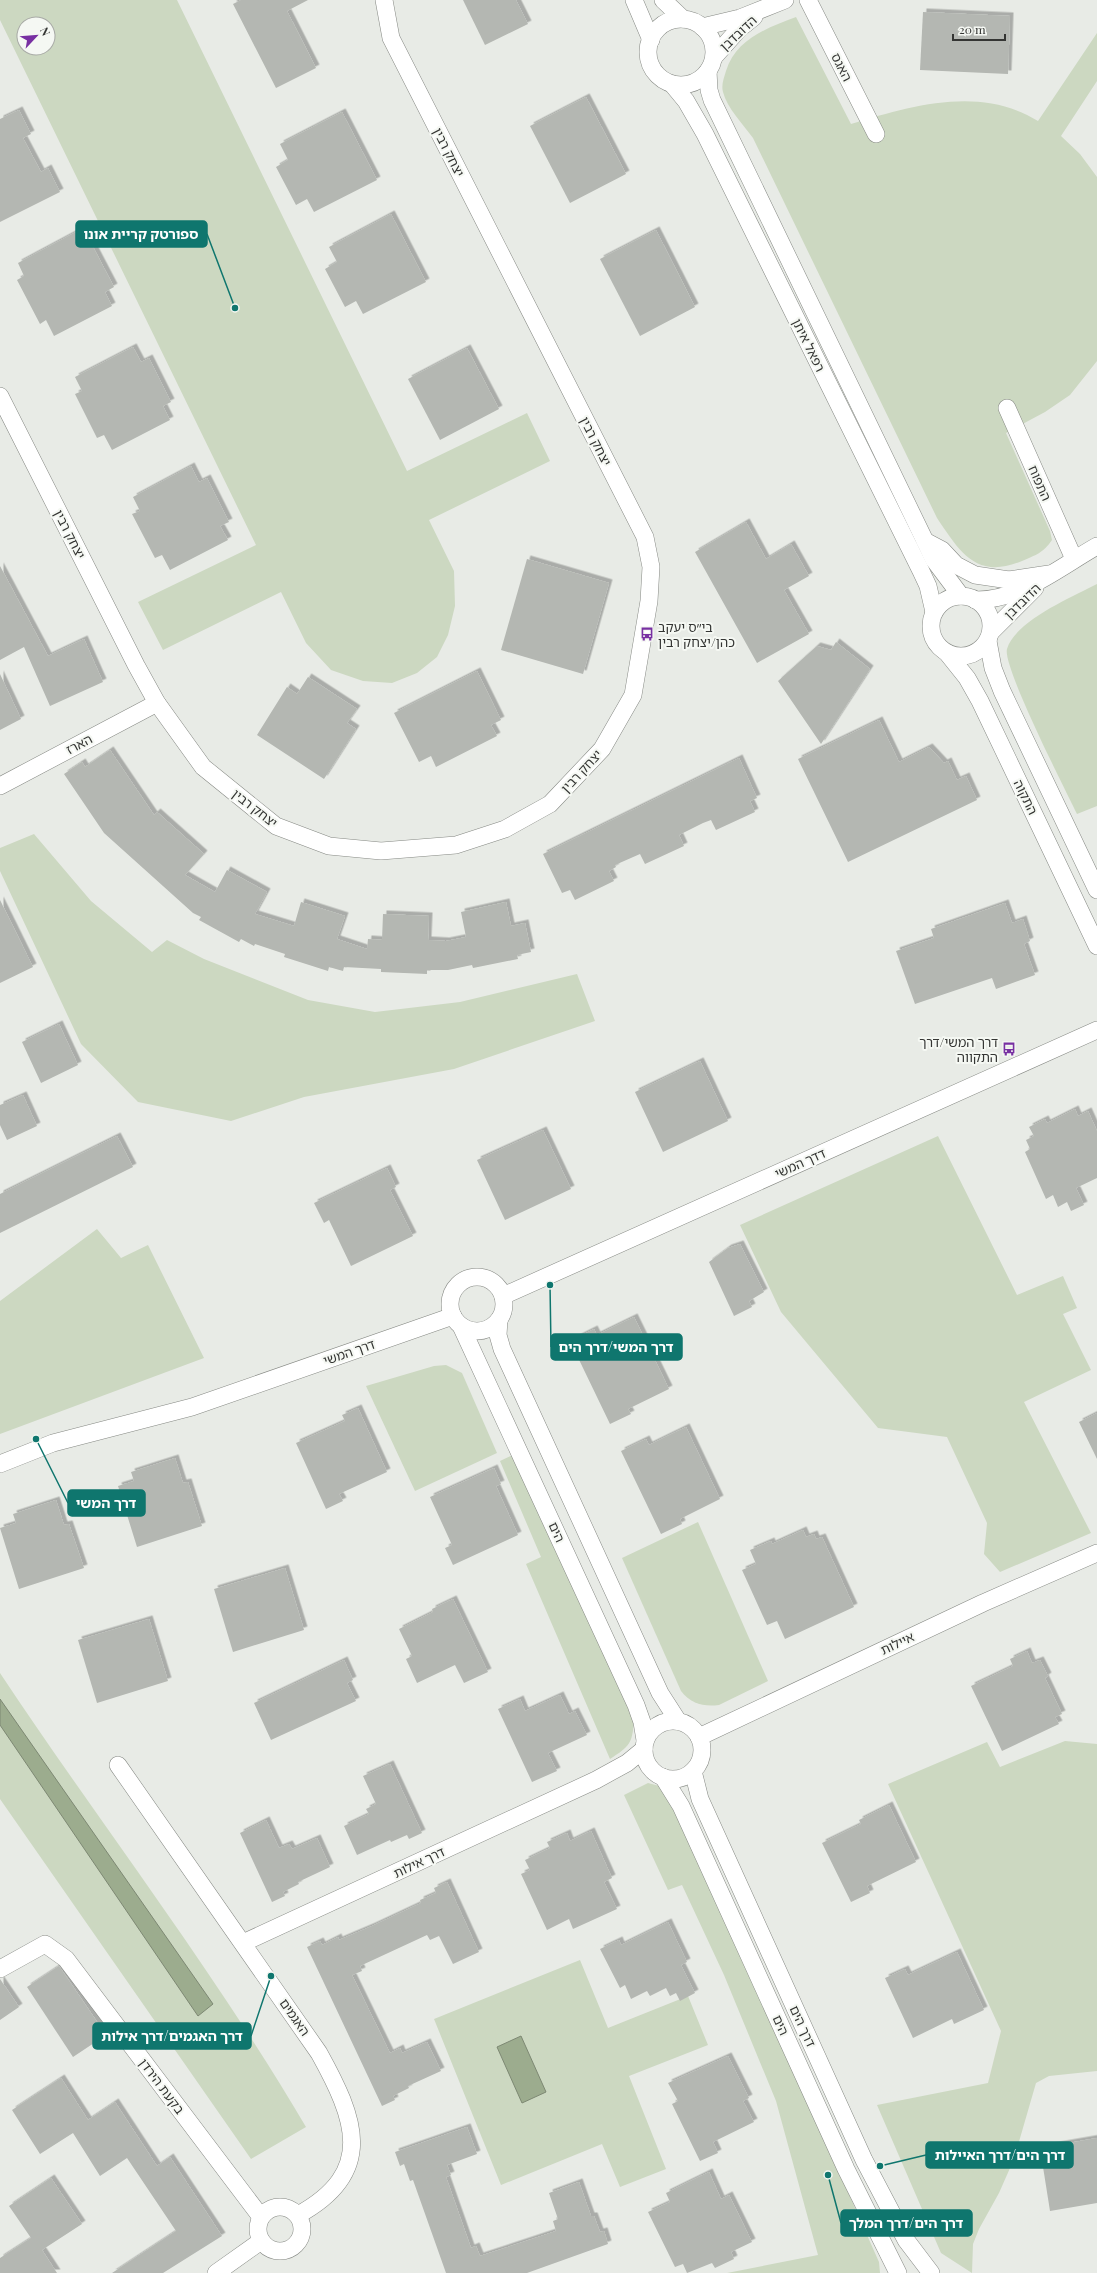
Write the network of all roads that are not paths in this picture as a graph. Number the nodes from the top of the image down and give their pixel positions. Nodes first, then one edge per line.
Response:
1 (384, 0) edge
2 (634, 0) edge
3 (663, 0) edge
4 (786, 0) edge
5 (808, 0) edge
6 (764, 10) junction
7 (683, 19) junction
8 (702, 26) junction
9 (651, 40) junction
10 (711, 64) junction
11 (672, 84) junction
12 (876, 134) dead end
13 (0, 396) edge
14 (1007, 408) dead end
15 (925, 541) junction
16 (1097, 546) edge
17 (1074, 559) junction
18 (1052, 572) junction
19 (968, 598) junction
20 (934, 612) junction
21 (989, 636) junction
22 (947, 653) junction
23 (157, 703) junction
24 (0, 786) edge
25 (1097, 890) edge
26 (1097, 946) edge
27 (1097, 1030) edge
28 (503, 1296) junction
29 (499, 1320) junction
30 (457, 1321) junction
31 (5, 1460) edge
32 (1097, 1553) edge
33 (678, 1721) junction
34 (699, 1737) junction
35 (644, 1744) junction
36 (118, 1765) dead end
37 (693, 1771) junction
38 (661, 1776) junction
39 (596, 1780) junction
40 (242, 1943) junction
41 (0, 1969) edge
42 (298, 2216) junction
43 (261, 2217) junction
44 (261, 2241) junction
45 (216, 2273) edge
46 (898, 2273) edge
47 (931, 2273) edge

1 - 23 street, יצחק רבין
2 - 9 street
3 - 7 street
4 - 6 street, הדובדבן
5 - 12 street, האגס
6 - 8 street, הדובדבן
6 - 10 street, הדובדבן
7 - 8 street
7 - 9 street
8 - 10 street
9 - 11 street
10 - 11 street
10 - 15 street, רפאל איתן
11 - 20 street, רפאל איתן
13 - 23 street, יצחק רבין
14 - 17 street, התפוח
15 - 18 street
15 - 19 street, רפאל איתן
16 - 17 street, הדובדבן
17 - 18 street, הדובדבן
18 - 19 street, הדובדבן
18 - 21 street, הדובדבן
19 - 20 street
19 - 21 street
20 - 22 street
21 - 22 street
21 - 25 street, התקוה
22 - 26 street, התקוה
23 - 24 street, הארז
27 - 28 street, דדך המשי
28 - 29 street
28 - 30 street
29 - 30 street
29 - 33 street, הים
30 - 31 street, דרך המשי
30 - 35 street, הים
32 - 34 street, איילות
33 - 34 street
33 - 35 street
34 - 37 street
35 - 38 street
35 - 39 street
36 - 40 street, האגמים
37 - 38 street
37 - 47 street, דרך הים
38 - 39 street
38 - 46 street, הים
39 - 40 street, דרך אילות
40 - 42 street, האגמים
41 - 43 street, בקעת הירדן
42 - 43 street
42 - 44 street
43 - 44 street
44 - 45 street

